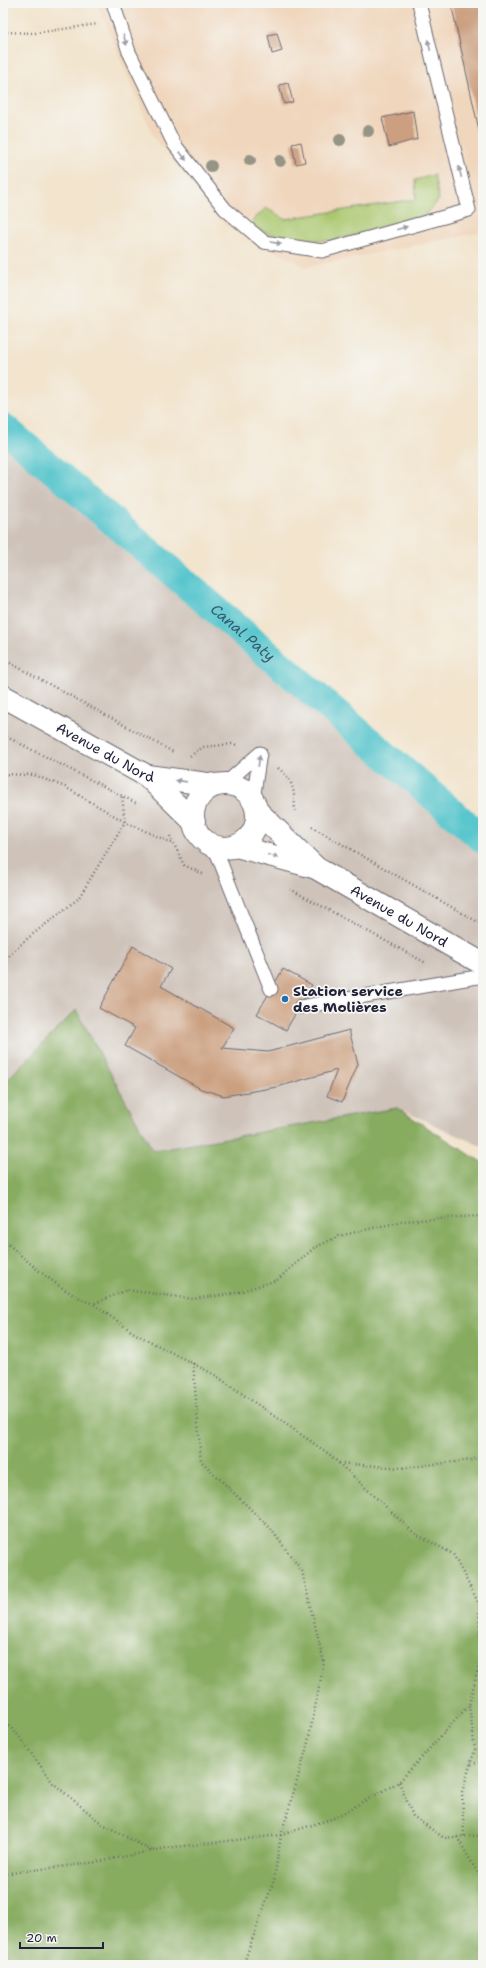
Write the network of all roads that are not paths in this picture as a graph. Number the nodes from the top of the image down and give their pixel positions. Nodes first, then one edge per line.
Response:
1 (113, 3) edge
2 (419, 3) edge
3 (3, 696) edge
4 (147, 776) junction
5 (221, 784) junction
6 (255, 805) junction
7 (194, 822) junction
8 (214, 846) junction
9 (236, 846) junction
10 (316, 868) junction
11 (483, 964) edge
12 (483, 976) edge
13 (271, 988) dead end
14 (300, 1007) dead end

1 -> 2 lane
3 - 4 main road, Avenue du Nord
5 -> 4 main road, Avenue du Nord
4 - 7 main road
5 - 6 main road
6 -> 5 lane
5 - 7 main road
6 - 9 main road
6 - 10 main road, Avenue du Nord
7 - 8 main road
8 - 9 main road
8 - 13 lane
9 -> 10 main road, Avenue du Nord
10 - 11 main road, Avenue du Nord
12 - 14 lane

